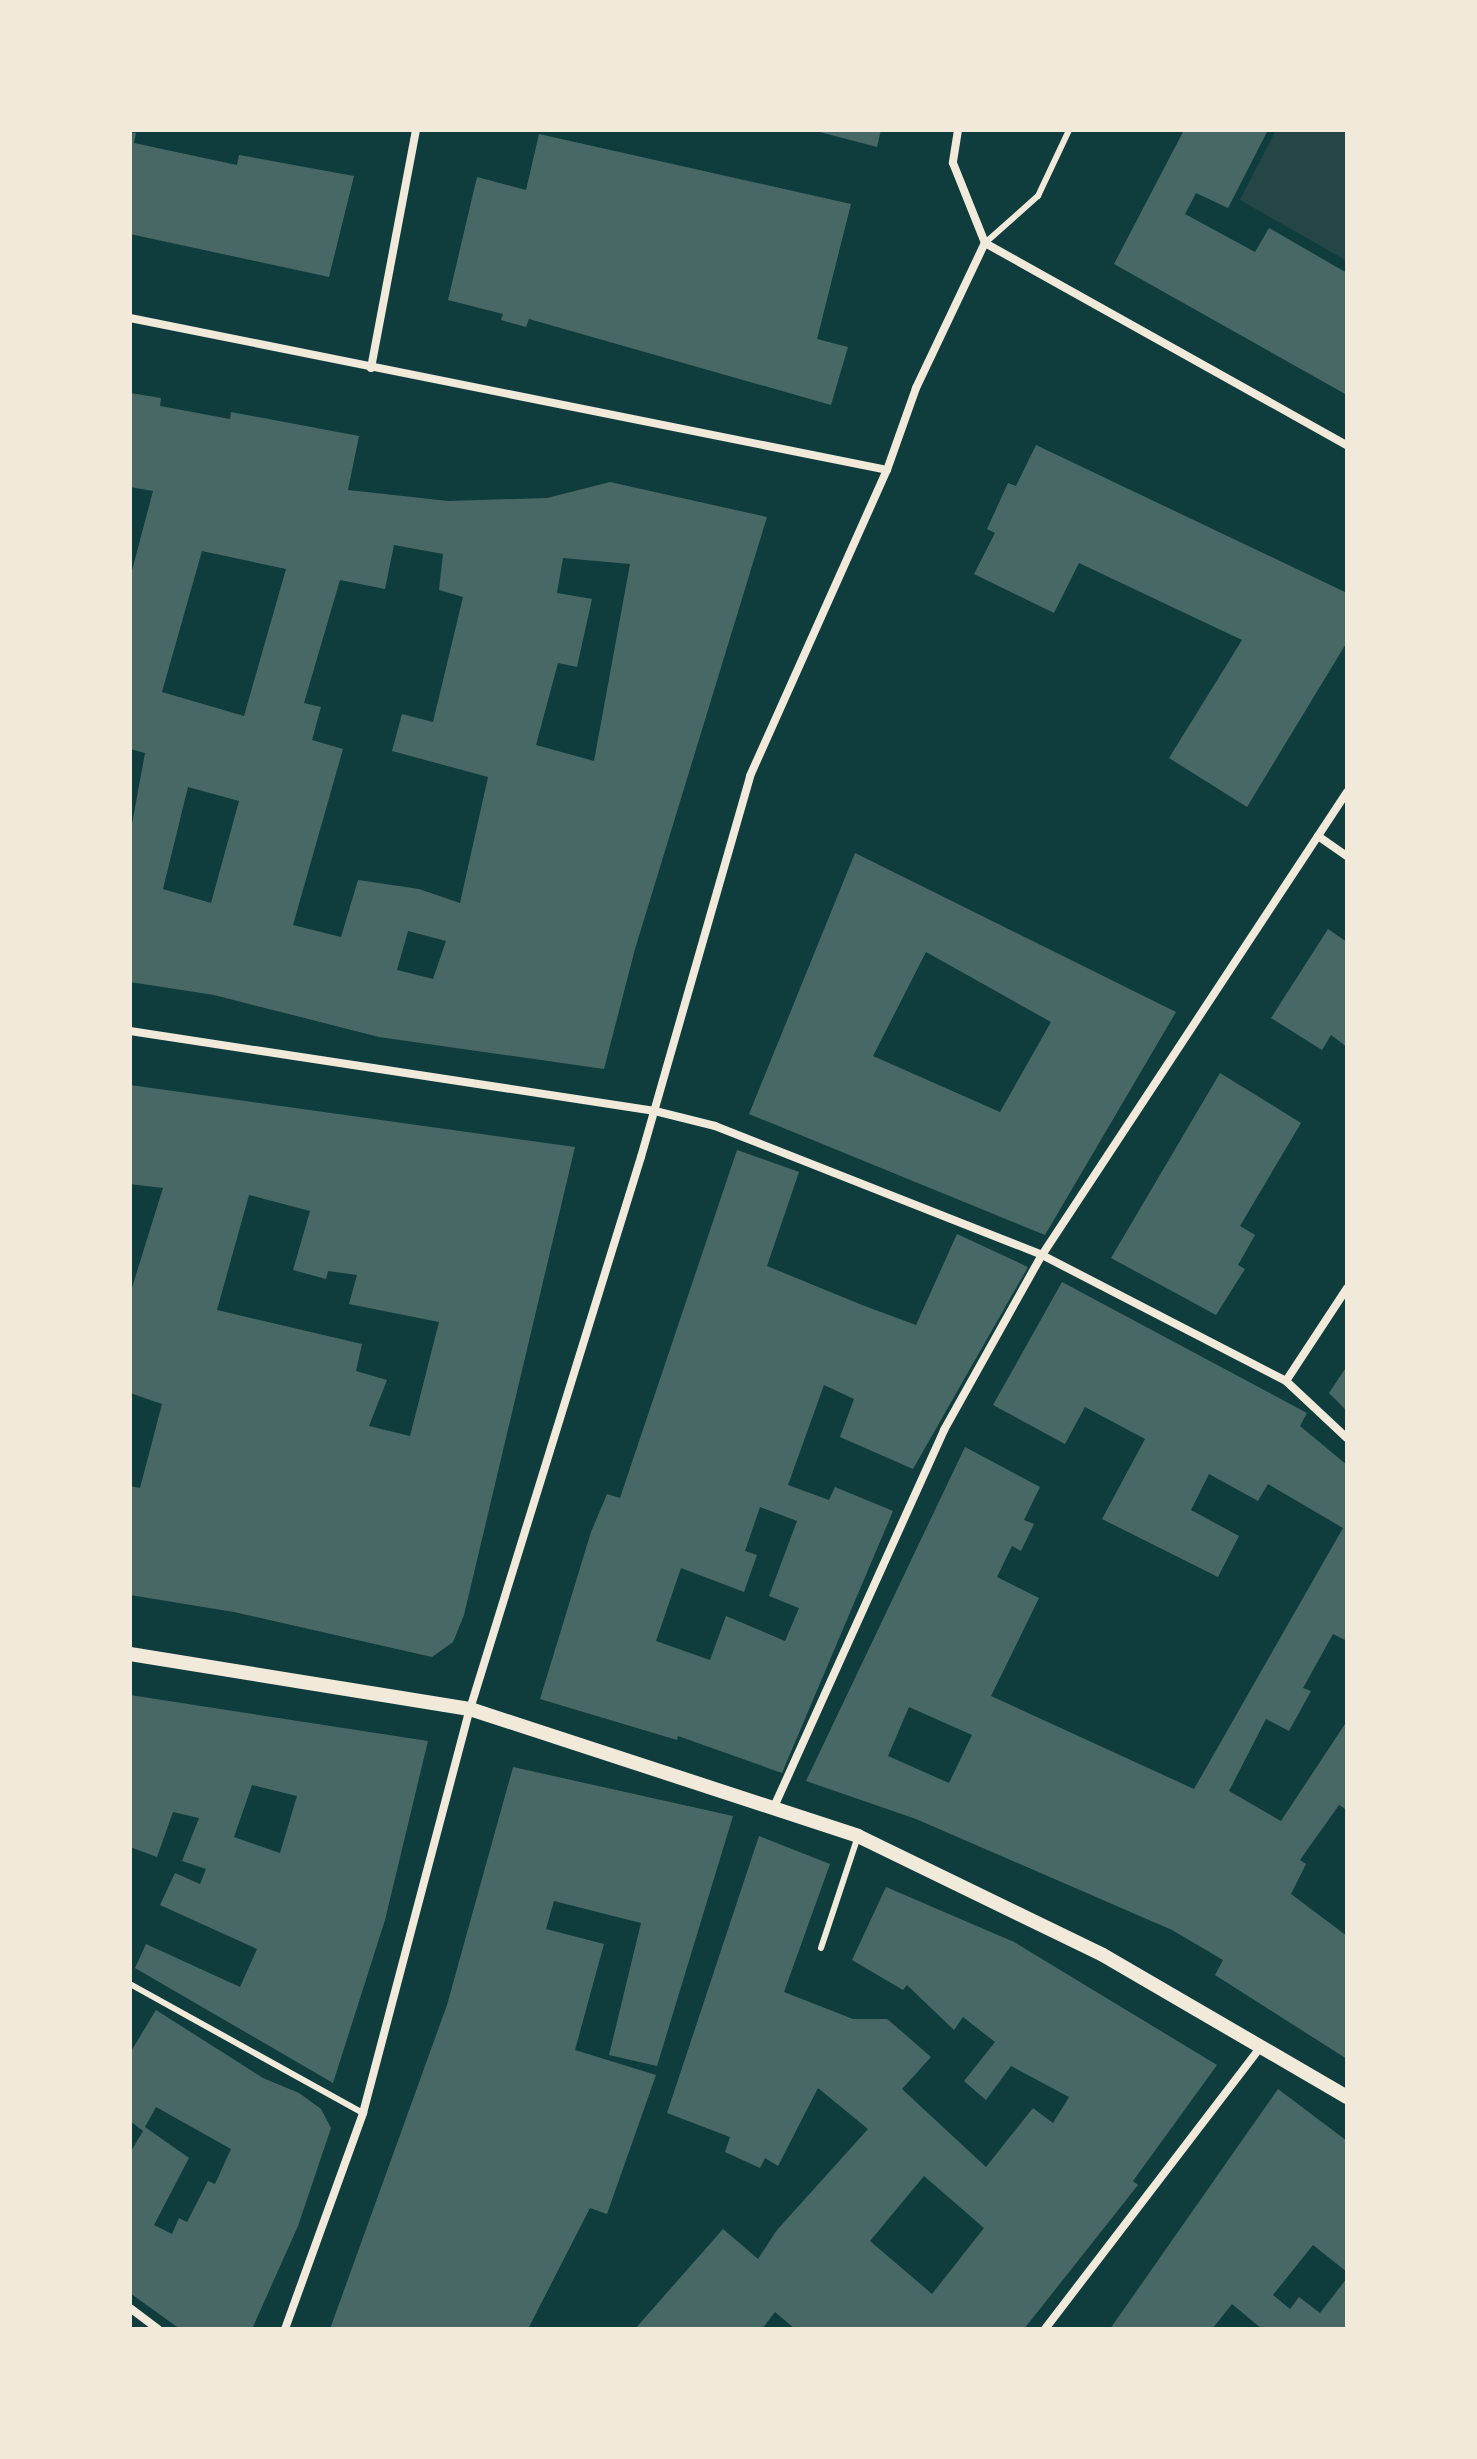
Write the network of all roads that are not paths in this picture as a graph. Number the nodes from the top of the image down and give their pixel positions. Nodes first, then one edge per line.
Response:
1 (416, 130) edge
2 (958, 130) edge
3 (1069, 130) edge
4 (985, 243) junction
5 (130, 318) edge
6 (371, 368) junction
7 (1347, 445) edge
8 (887, 470) junction
9 (1347, 792) edge
10 (1318, 836) junction
11 (1347, 856) edge
12 (130, 1031) edge
13 (655, 1111) junction
14 (1042, 1255) junction
15 (1347, 1288) edge
16 (1286, 1381) junction
17 (1347, 1438) edge
18 (130, 1654) edge
19 (470, 1709) junction
20 (773, 1809) junction
21 (858, 1836) junction
22 (821, 1948) dead end
23 (130, 1984) edge
24 (1263, 2045) junction
25 (1347, 2097) edge
26 (363, 2113) junction
27 (130, 2308) edge
28 (158, 2329) edge
29 (285, 2329) edge
30 (1045, 2329) edge

1 - 6 street
2 - 4 street
3 - 4 lane
4 - 7 street
4 - 8 street
5 - 6 street
6 - 8 street
8 - 13 street
9 - 10 street
10 - 11 street
10 - 14 street
12 - 13 street
13 - 14 street
13 - 19 street
14 - 16 street
14 - 20 street
15 - 16 street
16 - 17 street
18 - 19 street
19 - 20 street
19 - 26 street
20 - 21 street
21 - 22 lane
21 - 24 street
23 - 26 lane
24 - 25 street
24 - 30 street
26 - 29 street
27 - 28 street

